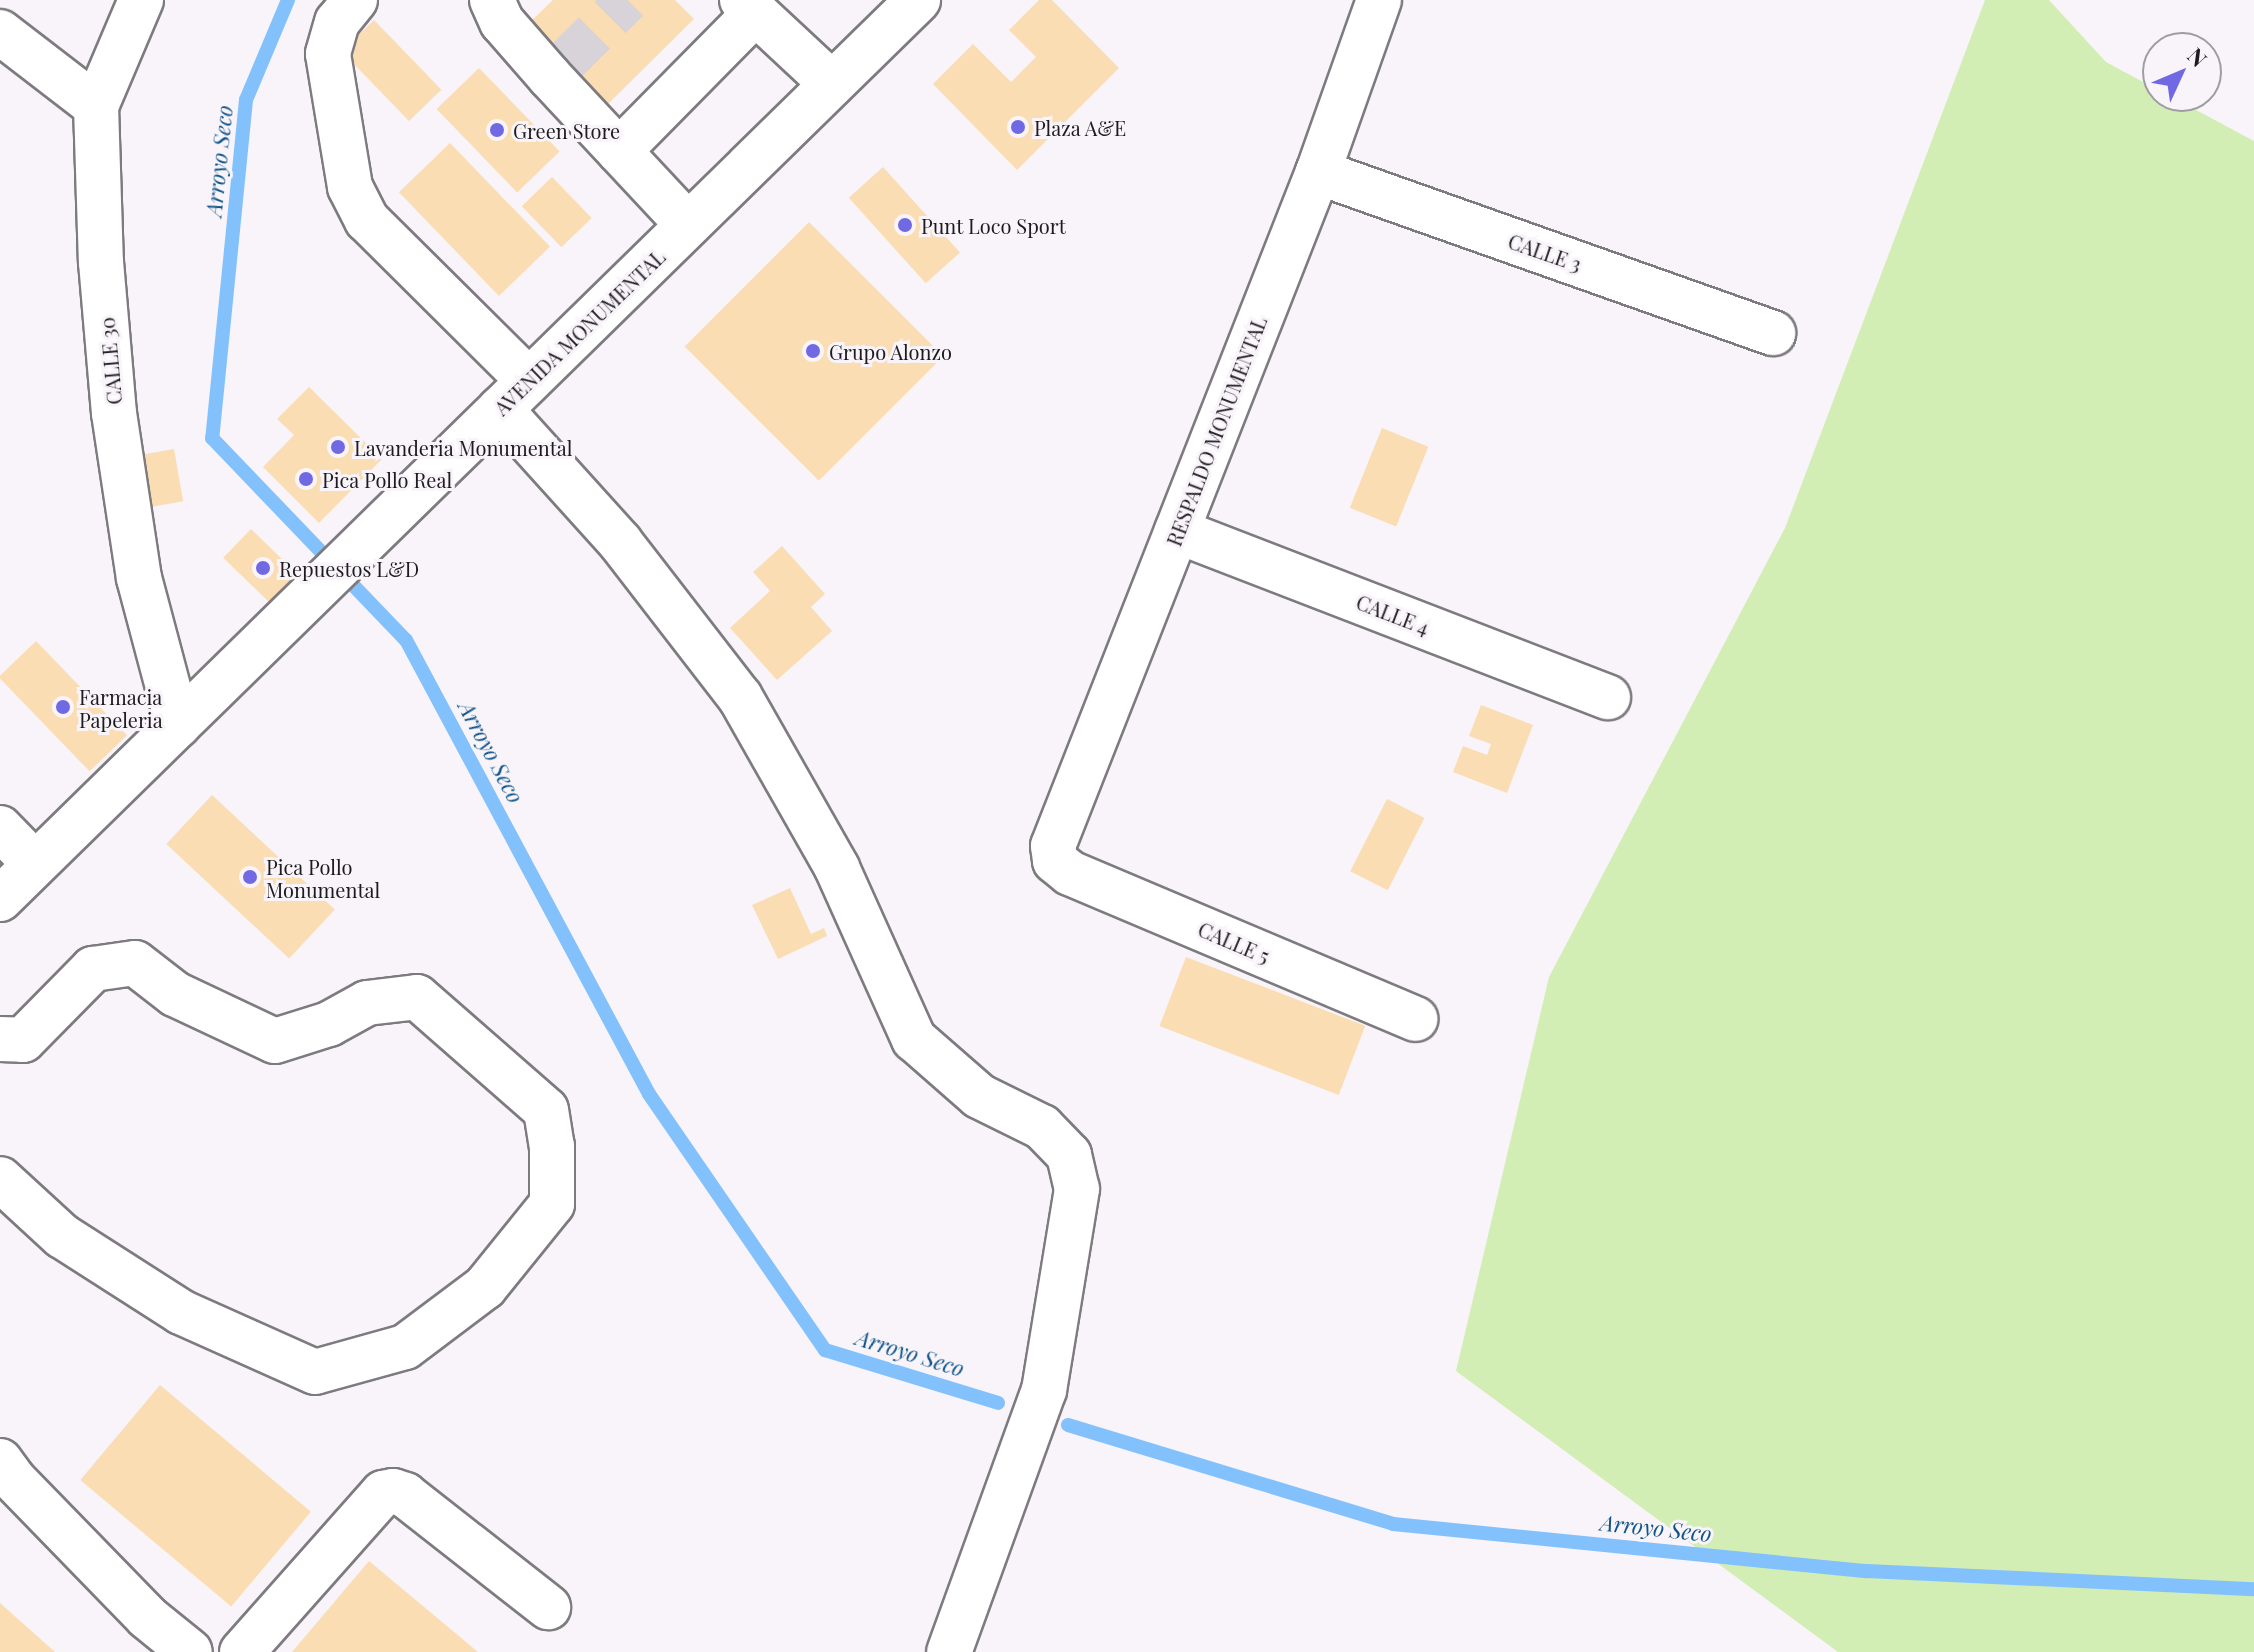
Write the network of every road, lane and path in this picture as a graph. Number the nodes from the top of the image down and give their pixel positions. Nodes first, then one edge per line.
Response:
1 (141, 0) edge
2 (355, 0) edge
3 (492, 0) edge
4 (918, 0) edge
5 (1379, 0) edge
6 (749, 6) edge
7 (0, 32) edge
8 (832, 84) junction
9 (96, 106) junction
10 (619, 151) junction
11 (1318, 172) junction
12 (688, 225) junction
13 (1773, 333) dead end
14 (514, 395) junction
15 (1177, 531) junction
16 (1608, 697) dead end
17 (178, 725) junction
18 (0, 828) edge
19 (1055, 861) joint
20 (35, 864) junction
21 (0, 899) edge
22 (1415, 1019) dead end
23 (0, 1039) edge
24 (0, 1179) edge
25 (0, 1461) edge
26 (548, 1607) dead end
27 (190, 1652) edge
28 (242, 1652) edge
29 (949, 1652) edge

1 - 9 street, CALLE 30
2 - 14 street
3 - 10 street
4 - 8 street, AVENIDA MONUMENTAL
5 - 11 street, RESPALDO MONUMENTAL
6 - 8 street
6 - 10 street
7 - 9 street
8 - 12 street, AVENIDA MONUMENTAL
9 - 17 street, CALLE 30
10 - 12 street
11 - 13 street, CALLE 3
11 - 15 street, RESPALDO MONUMENTAL
12 - 14 street, AVENIDA MONUMENTAL
14 - 17 street, AVENIDA MONUMENTAL
14 - 29 street
15 - 16 street, CALLE 4
15 - 19 street, RESPALDO MONUMENTAL
17 - 20 street, AVENIDA MONUMENTAL
18 - 20 street
19 - 22 street, CALLE 5
20 - 21 street, AVENIDA MONUMENTAL
23 - 24 street
25 - 27 street
26 - 28 street

